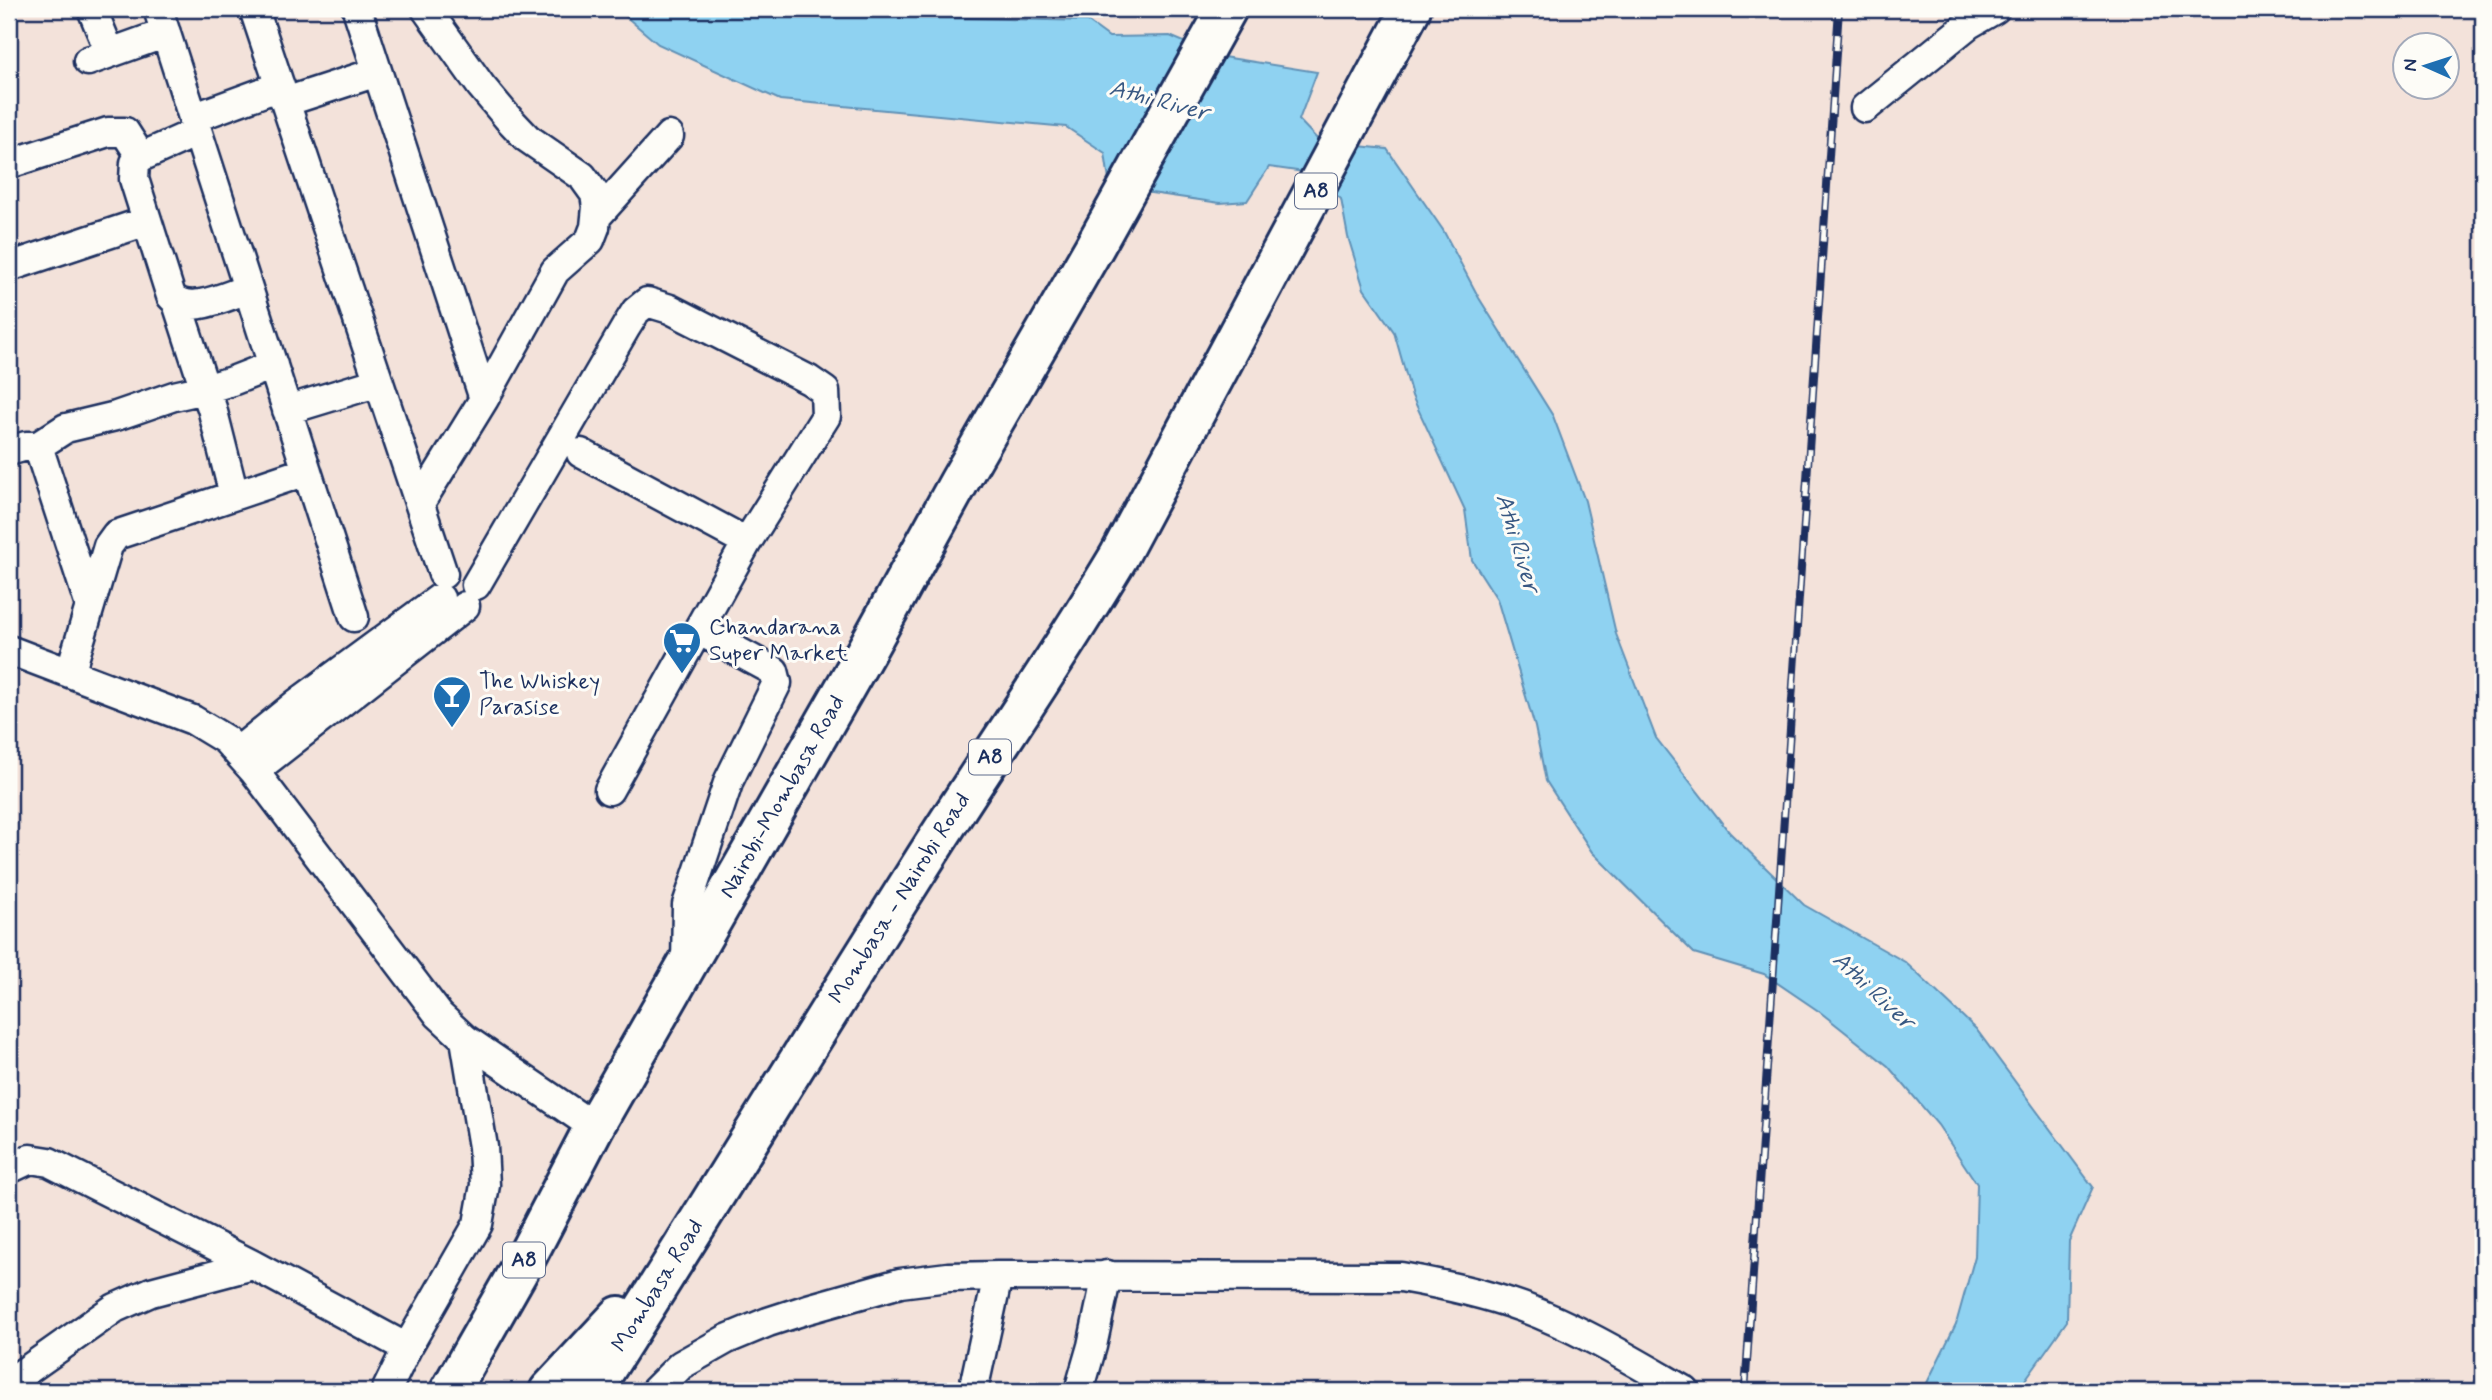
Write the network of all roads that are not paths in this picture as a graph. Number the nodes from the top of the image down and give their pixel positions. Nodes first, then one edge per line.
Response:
1 (92, 9) edge
2 (254, 9) edge
3 (357, 9) edge
4 (426, 9) edge
5 (1227, 9) edge
6 (1411, 9) edge
7 (1995, 9) edge
8 (162, 21) edge
9 (377, 72) junction
10 (282, 94) junction
11 (1865, 108) dead end
12 (195, 125) junction
13 (668, 136) dead end
14 (141, 156) junction
15 (9, 164) edge
16 (597, 216) junction
17 (147, 221) junction
18 (9, 267) edge
19 (248, 289) junction
20 (177, 303) junction
21 (273, 365) junction
22 (379, 382) junction
23 (205, 389) junction
24 (484, 399) junction
25 (287, 410) junction
26 (38, 446) junction
27 (9, 451) edge
28 (581, 453) dead end
29 (307, 471) junction
30 (234, 495) junction
31 (420, 503) junction
32 (747, 542) junction
33 (456, 591) junction
34 (90, 606) junction
35 (354, 617) dead end
36 (698, 630) junction
37 (9, 650) edge
38 (71, 673) junction
39 (245, 762) junction
40 (610, 790) dead end
41 (686, 967) junction
42 (465, 1039) junction
43 (594, 1127) junction
44 (9, 1169) edge
45 (725, 1182) joint
46 (685, 1245) junction
47 (253, 1265) junction
48 (1107, 1275) junction
49 (998, 1276) junction
50 (407, 1348) junction
51 (9, 1383) edge
52 (386, 1391) edge
53 (450, 1391) edge
54 (549, 1391) edge
55 (592, 1391) edge
56 (655, 1391) edge
57 (973, 1391) edge
58 (1079, 1391) edge
59 (1685, 1391) edge

1 - 8 street
2 - 10 street
3 - 9 street
4 - 16 street
5 - 41 highway, Nairobi-Mombasa Road / A8
6 - 45 highway, Mombasa - Nairobi Road / A8
7 - 11 street
8 - 12 street
9 - 10 street
9 - 24 street
10 - 12 street
10 - 22 street
12 - 14 street
12 - 19 street
13 - 16 street
14 - 15 street
14 - 17 street
16 - 24 street
17 - 18 street
17 - 20 street
19 - 20 street
19 - 21 street
20 - 23 street
21 - 23 street
21 - 25 street
22 - 25 street
22 - 31 street
23 - 26 street
23 - 30 street
24 - 31 street
25 - 29 street
26 - 27 street
26 - 34 street
28 - 32 street
29 - 30 street
29 - 35 street
30 - 34 street
31 - 33 street
32 - 33 street
32 - 36 street
33 - 39 street
34 - 38 street
36 - 40 street
36 - 41 street
37 - 38 street
38 - 39 street
39 - 42 street
41 - 43 highway, Nairobi-Mombasa Road / A8
42 - 43 street
42 - 50 street
43 - 53 highway, A8
44 - 47 street
45 - 46 highway, Mombasa Road / A8
46 - 54 highway
46 - 55 highway, Mombasa Road / A8
47 - 50 street
47 - 51 street
48 - 49 street
48 - 58 street
48 - 59 street
49 - 56 street
49 - 57 street
50 - 52 street

